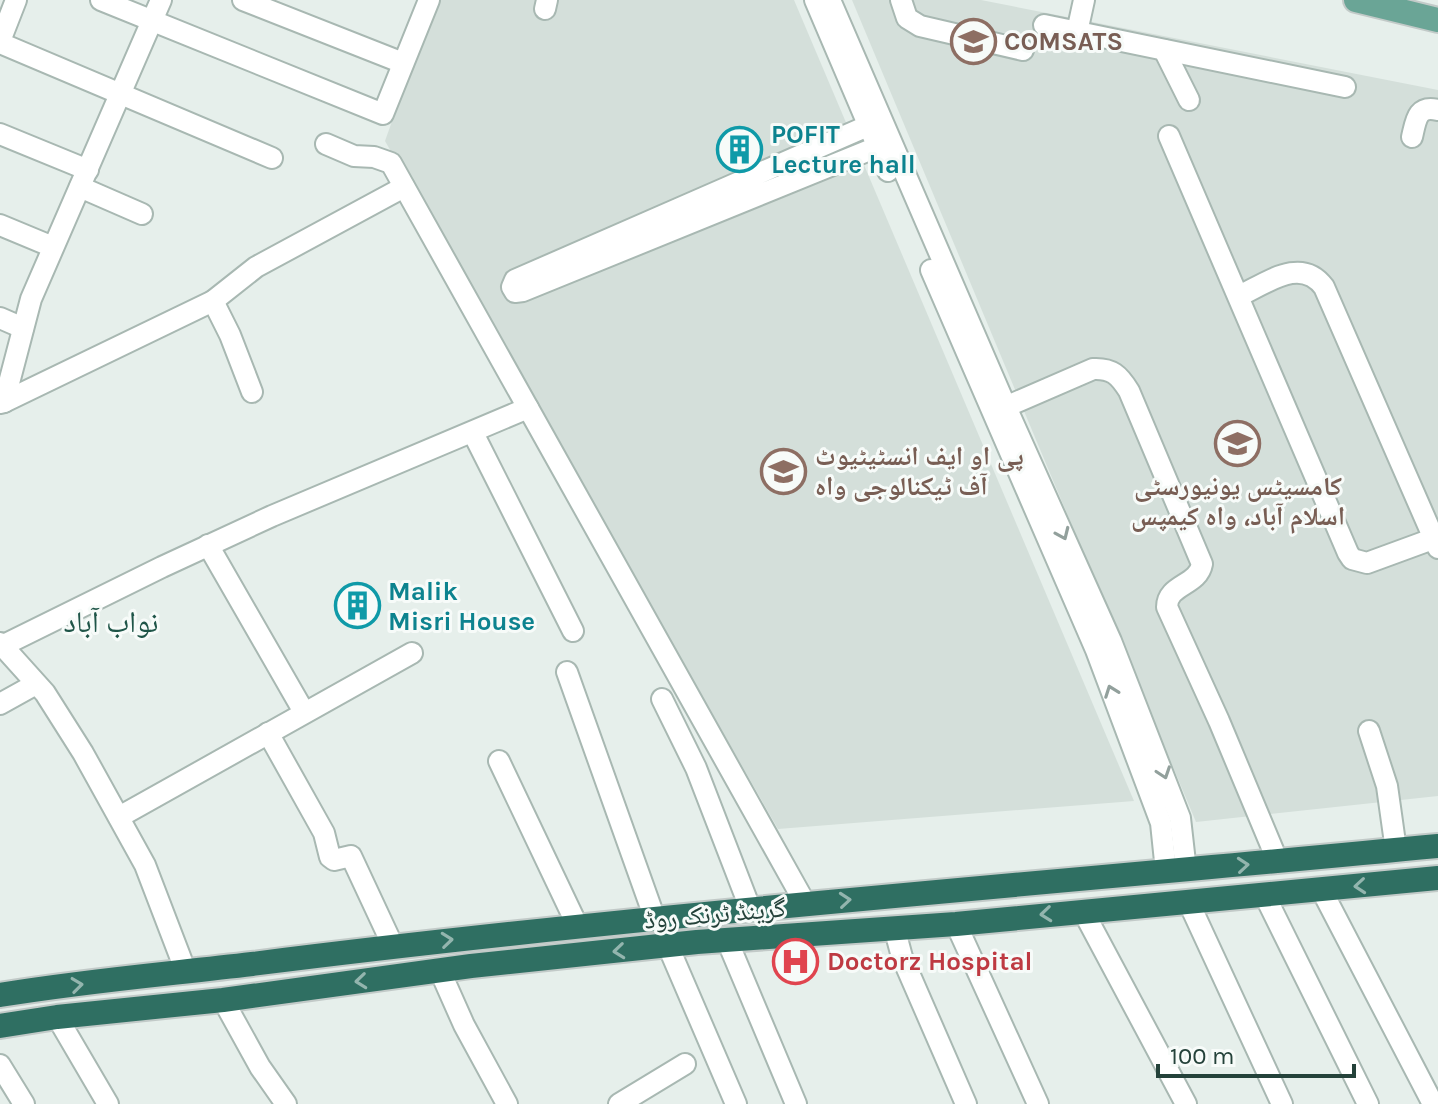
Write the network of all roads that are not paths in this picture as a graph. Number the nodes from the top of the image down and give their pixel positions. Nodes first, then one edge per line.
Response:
1 (16, 0) edge
2 (101, 0) edge
3 (161, 0) edge
4 (243, 0) edge
5 (815, 0) edge
6 (830, 0) edge
7 (901, 0) edge
8 (1084, 0) edge
9 (1356, 0) edge
10 (426, 1) edge
11 (152, 19) junction
12 (1438, 20) edge
13 (1044, 25) dead end
14 (1077, 32) junction
15 (0, 42) edge
16 (1023, 50) dead end
17 (1164, 50) junction
18 (403, 63) junction
19 (1345, 87) dead end
20 (121, 95) junction
21 (1189, 100) dead end
22 (1438, 110) edge
23 (875, 123) junction
24 (0, 134) edge
25 (1169, 136) dead end
26 (1412, 137) dead end
27 (326, 144) dead end
28 (884, 144) junction
29 (272, 158) dead end
30 (84, 178) junction
31 (404, 187) junction
32 (142, 214) dead end
33 (0, 225) edge
34 (53, 247) junction
35 (1239, 296) junction
36 (213, 301) junction
37 (0, 318) edge
38 (23, 328) junction
39 (7, 366) edge
40 (252, 392) dead end
41 (2, 403) edge
42 (528, 408) junction
43 (999, 410) junction
44 (473, 433) junction
45 (1437, 541) edge
46 (208, 545) junction
47 (573, 631) dead end
48 (1, 644) edge
49 (412, 653) dead end
50 (567, 672) dead end
51 (36, 684) junction
52 (662, 699) dead end
53 (0, 704) edge
54 (304, 712) junction
55 (1369, 731) dead end
56 (268, 733) junction
57 (499, 761) dead end
58 (119, 817) junction
59 (1438, 846) edge
60 (1396, 850) junction
61 (1278, 862) junction
62 (1176, 871) junction
63 (1108, 876) junction
64 (1438, 878) edge
65 (1321, 889) junction
66 (1264, 894) junction
67 (1188, 901) junction
68 (805, 903) junction
69 (750, 908) junction
70 (1109, 908) junction
71 (1083, 911) junction
72 (655, 919) junction
73 (956, 924) junction
74 (578, 927) junction
75 (894, 927) junction
76 (727, 940) junction
77 (393, 946) junction
78 (668, 946) junction
79 (440, 971) junction
80 (186, 972) junction
81 (0, 995) edge
82 (223, 1000) junction
83 (57, 1017) junction
84 (0, 1026) edge
85 (685, 1064) dead end
86 (0, 1065) edge
87 (281, 1102) edge
88 (24, 1104) edge
89 (108, 1104) edge
90 (507, 1104) edge
91 (619, 1104) edge
92 (736, 1104) edge
93 (796, 1104) edge
94 (966, 1104) edge
95 (1038, 1104) edge
96 (1186, 1104) edge
97 (1282, 1104) edge
98 (1368, 1104) edge
99 (1433, 1104) edge

1 - 15 street
2 - 11 street
3 - 11 street
4 - 18 street
5 - 23 street
6 - 23 street
7 - 16 street
8 - 14 street
9 - 12 main road
10 - 18 street
11 - 18 street
11 - 20 street
13 - 14 street
14 - 17 street
15 - 20 street
17 - 19 street
17 - 21 street
20 - 29 street
20 - 30 street
22 - 26 street
23 - 28 street
23 - 28 street
24 - 30 street
25 - 35 street
27 - 31 street
28 - 43 street
30 - 32 street
30 - 34 street
31 - 36 street
31 - 42 street
33 - 34 street
34 - 38 street
35 - 45 street
35 - 45 street
36 - 40 street
36 - 41 street
37 - 38 street
38 - 39 street
39 - 41 street
42 - 44 street
42 - 68 street
43 - 61 street
43 - 62 street
44 - 46 street
44 - 47 street
46 - 48 street
46 - 54 street
48 - 51 street
49 - 54 street
50 - 72 street
51 - 53 street
51 - 58 street
52 - 69 street
54 - 56 street
55 - 60 street
56 - 58 street
56 - 77 street
57 - 74 street
58 - 80 street
59 - 60 highway, گرینڈ ٹرنک روڈ
60 - 61 highway, گرینڈ ٹرنک روڈ
62 -> 61 highway, گرینڈ ٹرنک روڈ
62 - 63 highway, گرینڈ ٹرنک روڈ
68 -> 63 highway, گرینڈ ٹرنک روڈ
63 - 70 highway
64 -> 65 highway, گرینڈ ٹرنک روڈ
65 - 66 highway, گرینڈ ٹرنک روڈ
65 - 99 street
66 - 67 highway, گرینڈ ٹرنک روڈ
66 - 98 street
67 - 70 highway, گرینڈ ٹرنک روڈ
67 - 97 street
68 - 69 highway, گرینڈ ٹرنک روڈ
69 - 72 highway, گرینڈ ٹرنک روڈ
70 - 71 highway, گرینڈ ٹرنک روڈ
71 -> 73 highway, گرینڈ ٹرنک روڈ
71 - 96 street
72 - 74 highway, گرینڈ ٹرنک روڈ
73 - 75 highway, گرینڈ ٹرنک روڈ
73 - 95 street
77 -> 74 highway, گرینڈ ٹرنک روڈ
75 - 76 highway, گرینڈ ٹرنک روڈ
75 - 94 street
76 - 78 highway, گرینڈ ٹرنک روڈ
76 - 93 street
77 - 80 highway, گرینڈ ٹرنک روڈ
78 -> 79 highway, گرینڈ ٹرنک روڈ
78 - 92 street
79 -> 82 highway, گرینڈ ٹرنک روڈ
79 - 90 street
81 -> 80 highway, گرینڈ ٹرنک روڈ
82 - 83 highway, گرینڈ ٹرنک روڈ
82 - 87 street
83 - 84 highway, گرینڈ ٹرنک روڈ
83 - 89 street
85 - 91 street
86 - 88 street

